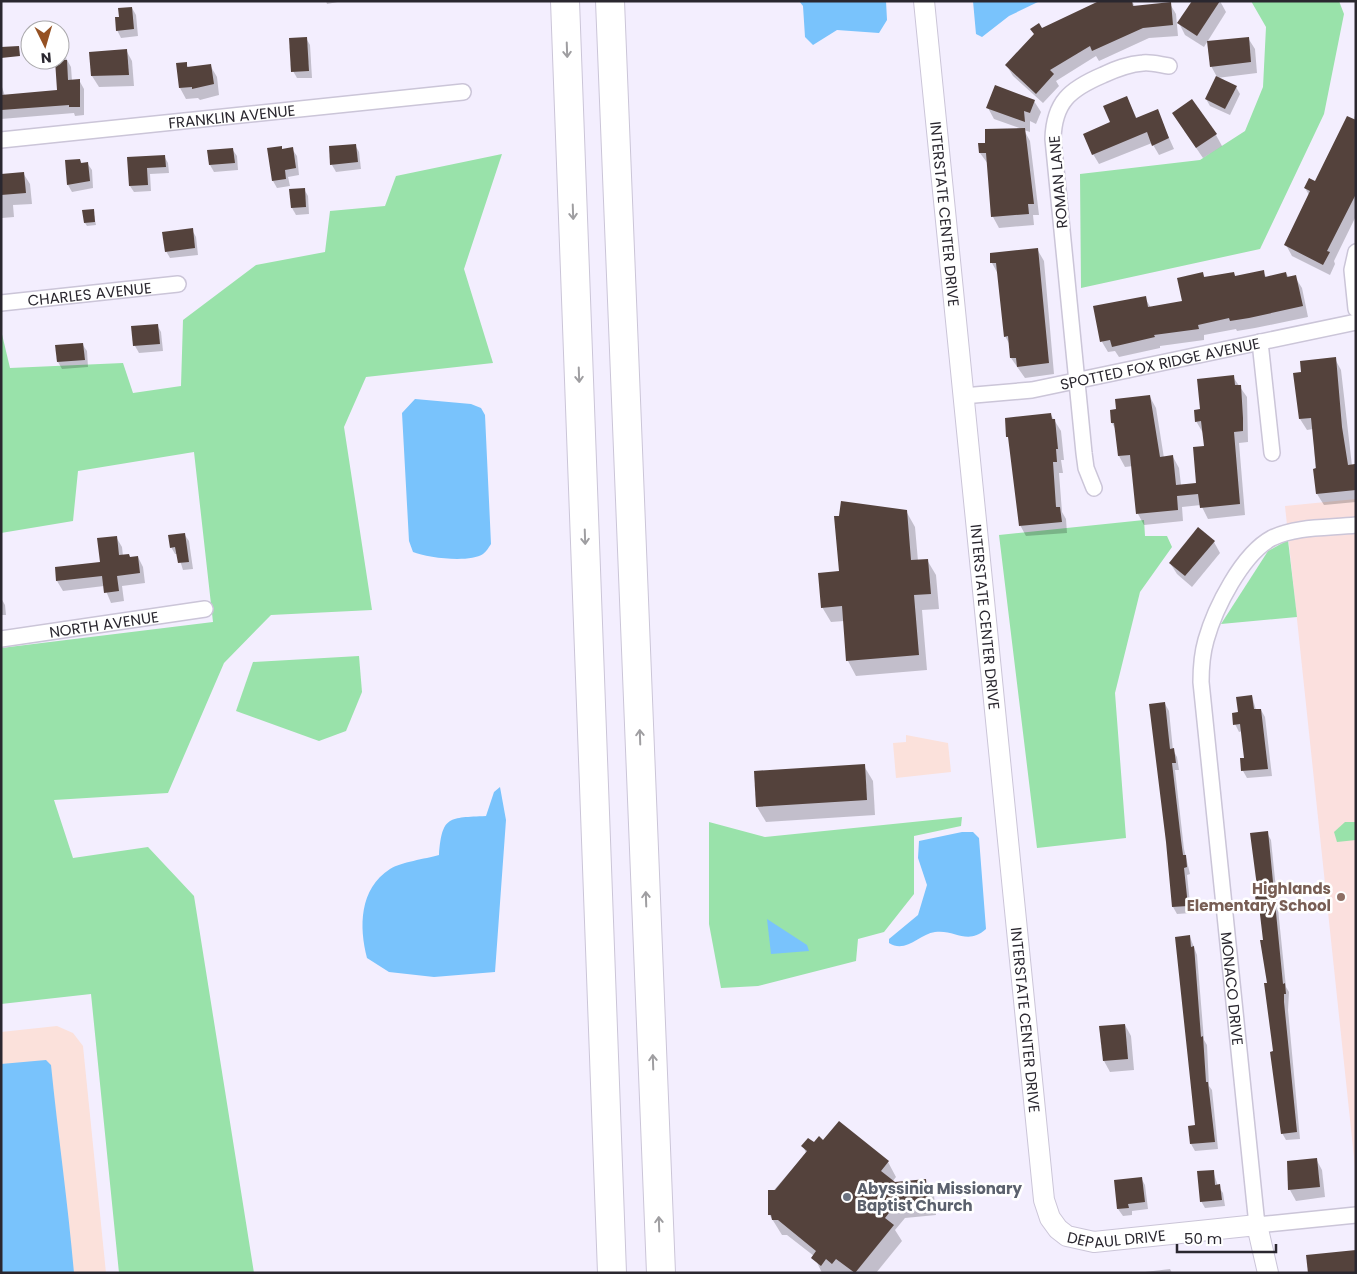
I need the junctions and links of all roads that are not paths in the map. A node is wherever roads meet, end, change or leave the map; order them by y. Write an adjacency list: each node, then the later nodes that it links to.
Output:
1 (565, 1): 23 (highway, one-way to 23)
2 (610, 1): 24 (highway, one-way to 2)
3 (924, 1): 14 (street, INTERSTATE CENTER DRIVE)
4 (1170, 66): 13 (street, ROMAN LANE)
5 (463, 92): 6 (street, FRANKLIN AVENUE)
6 (1, 140)
7 (1356, 252): 10 (street)
8 (178, 284): 9 (street, CHARLES AVENUE)
9 (1, 303)
10 (1356, 309)
11 (1356, 322): 12 (street, SPOTTED FOX RIDGE AVENUE)
12 (1260, 342): 13 (street, SPOTTED FOX RIDGE AVENUE); 15 (street)
13 (1077, 381): 14 (street, SPOTTED FOX RIDGE AVENUE); 16 (street, ROMAN LANE)
14 (963, 396): 22 (street, INTERSTATE CENTER DRIVE)
15 (1272, 453)
16 (1094, 488)
17 (1356, 525): 21 (street, MONACO DRIVE)
18 (205, 609): 19 (street, NORTH AVENUE)
19 (1, 639)
20 (1356, 1215): 21 (street, DEPAUL DRIVE)
21 (1257, 1225): 22 (street, DEPAUL DRIVE); 25 (street, MONACO DRIVE)
22 (1058, 1229)
23 (612, 1273)
24 (661, 1273)
25 (1268, 1273)

